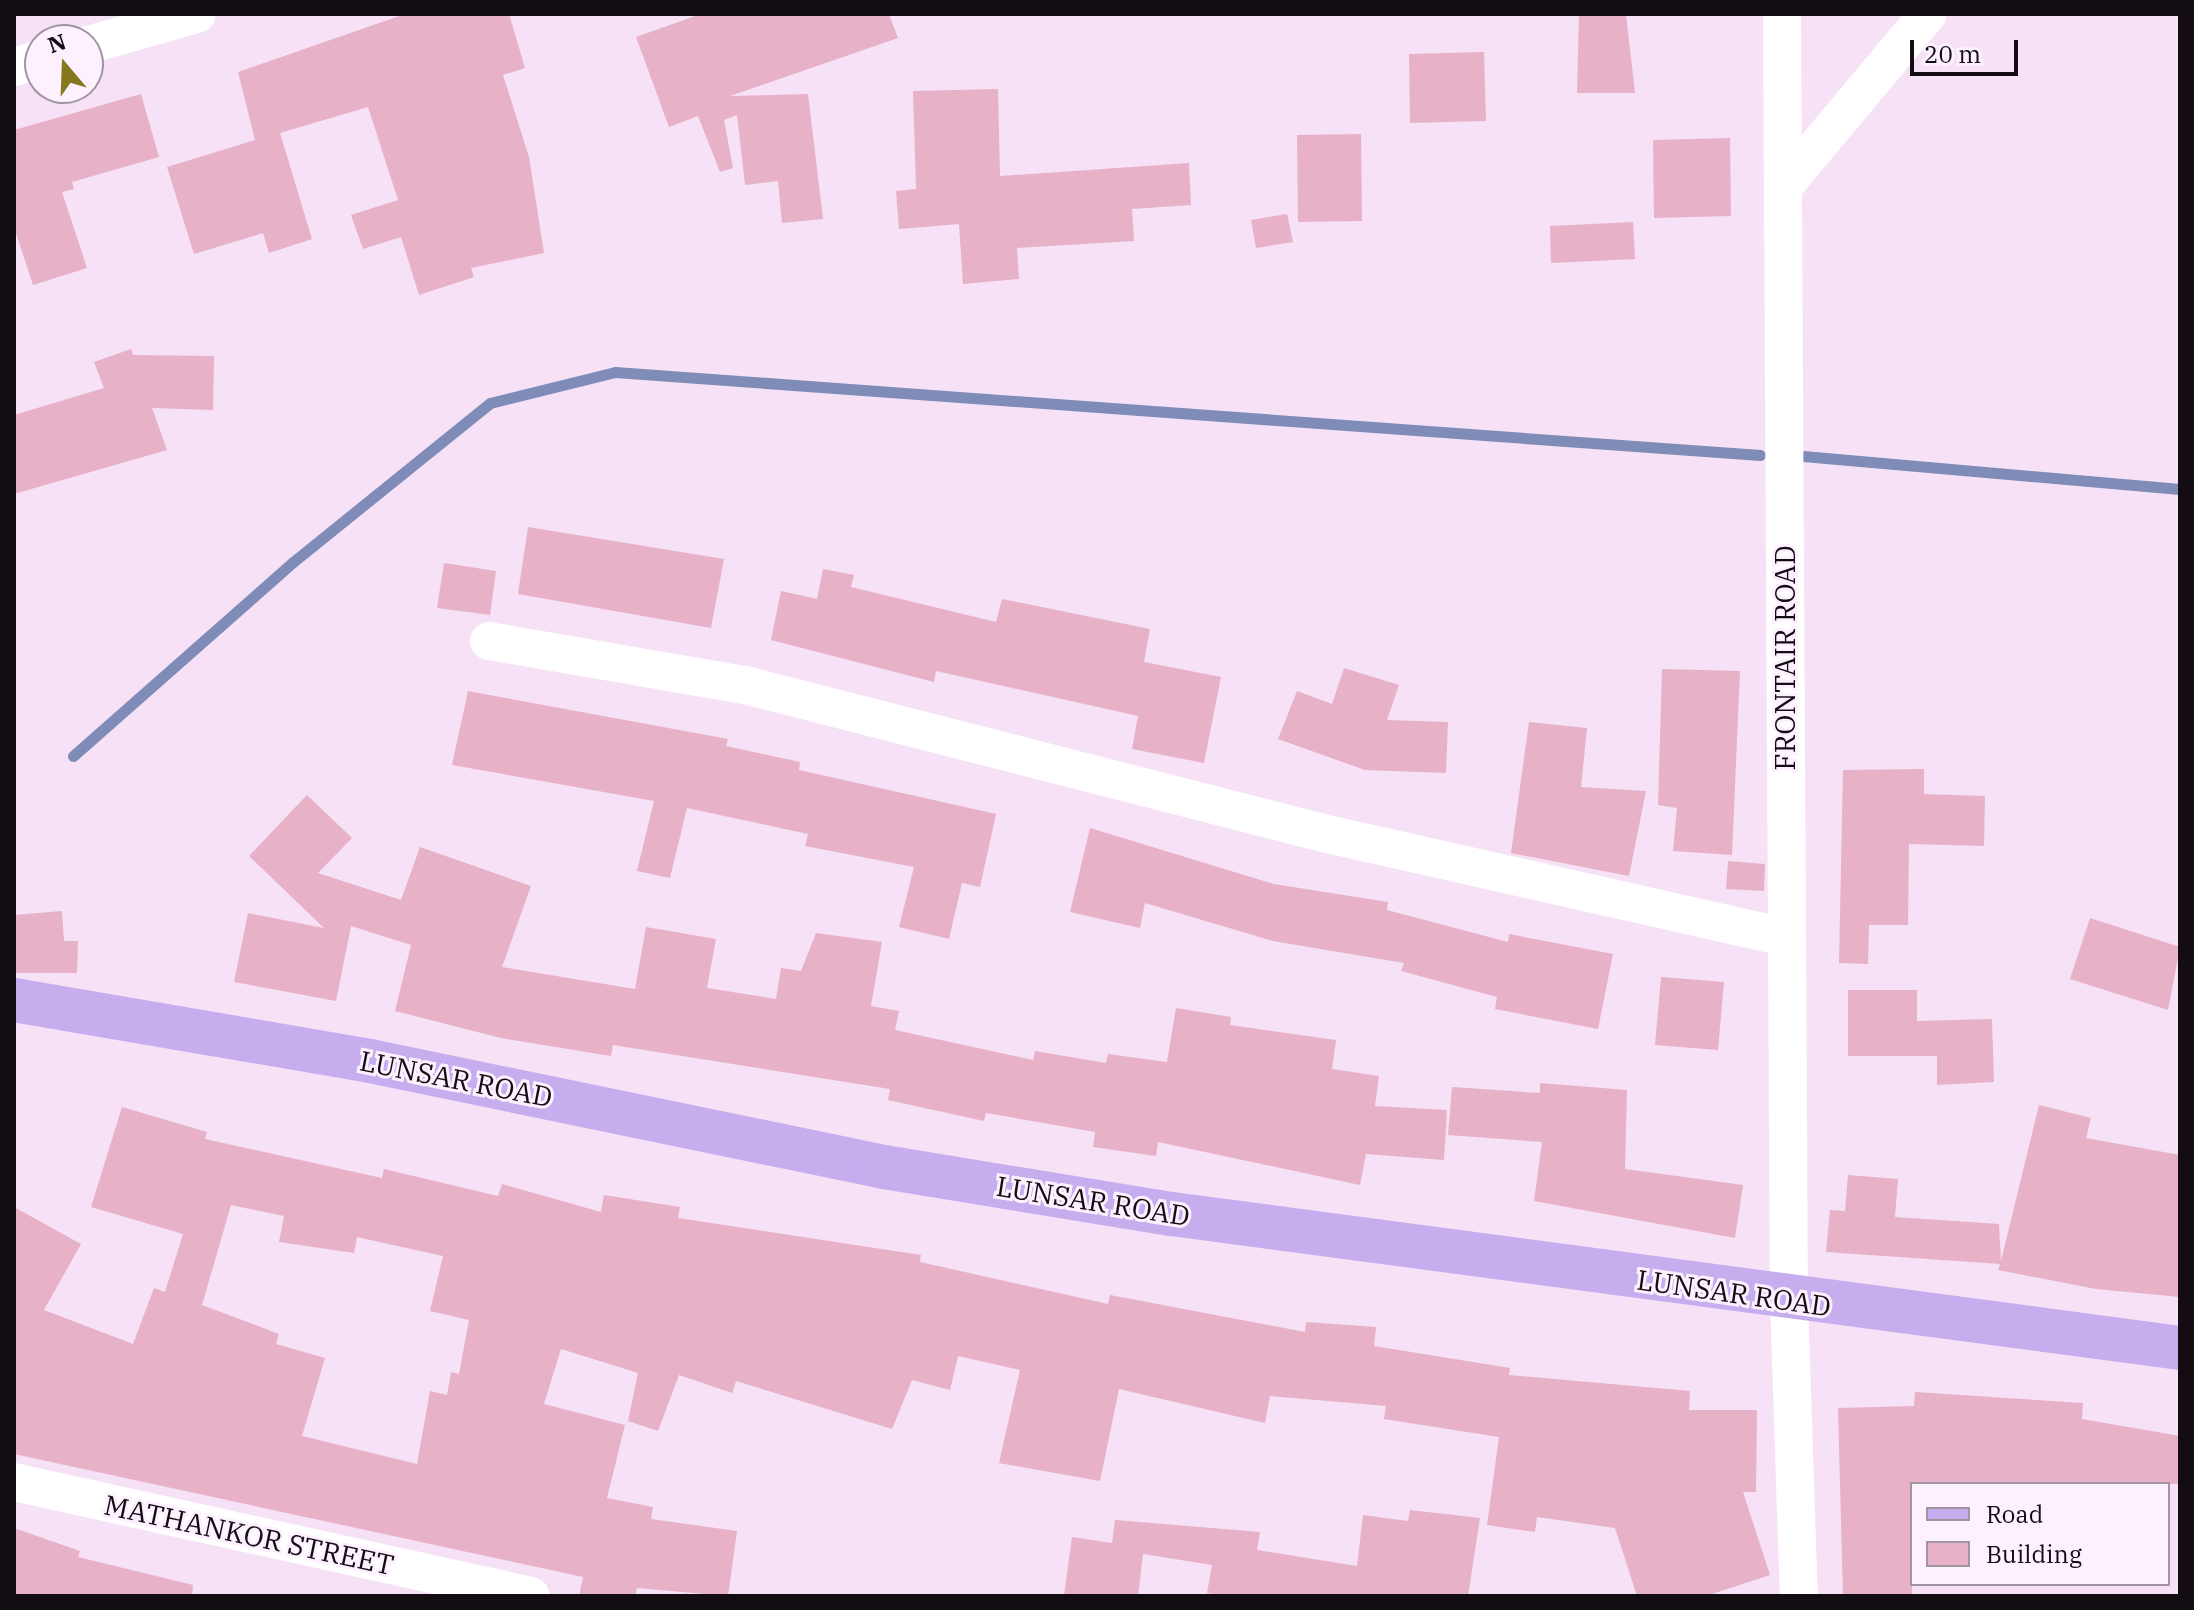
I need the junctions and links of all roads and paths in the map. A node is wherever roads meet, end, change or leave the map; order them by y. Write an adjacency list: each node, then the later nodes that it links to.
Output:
1 (197, 14): 4 (street)
2 (1782, 14): 5 (street, FRONTAIR ROAD)
3 (1928, 14): 5 (street)
4 (104, 40)
5 (1784, 186): 7 (street, FRONTAIR ROAD)
6 (489, 641): 7 (street)
7 (1786, 937): 9 (street, FRONTAIR ROAD)
8 (14, 1000): 9 (main road, LUNSAR ROAD)
9 (1789, 1301): 10 (main road, LUNSAR ROAD); 13 (street, FRONTAIR ROAD)
10 (2180, 1348)
11 (14, 1482): 12 (street, MATHANKOR STREET)
12 (531, 1596)
13 (1799, 1596)

